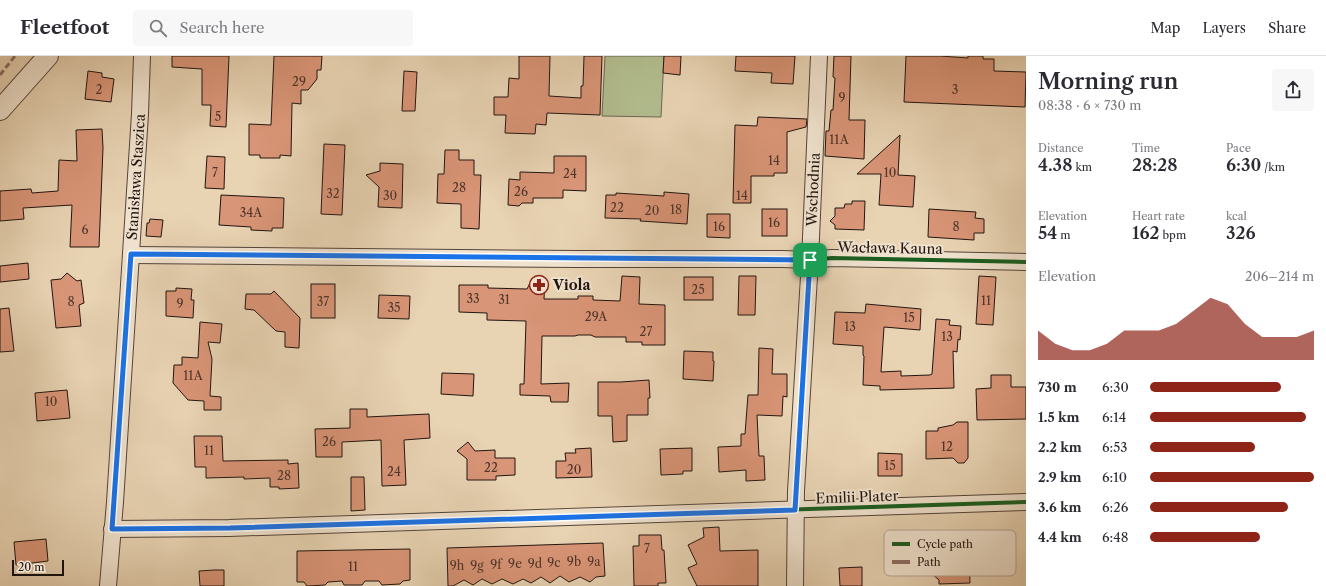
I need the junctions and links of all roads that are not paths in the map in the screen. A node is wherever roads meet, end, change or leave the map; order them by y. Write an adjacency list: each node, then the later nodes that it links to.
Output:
1 (48, 56): 4 (street)
2 (142, 56): 5 (street, Stanisława Staszica)
3 (819, 56): 6 (street, Wschodnia)
4 (1, 108)
5 (131, 254): 6 (street, Wacława Kauna); 10 (street, Stanisława Staszica)
6 (810, 260): 7 (street, Wacława Kauna); 9 (street, Wschodnia)
7 (1026, 262)
8 (1026, 502): 9 (street, Emilii Plater)
9 (795, 510): 10 (street, Emilii Plater); 12 (street, Wschodnia)
10 (112, 529): 11 (street, Stanisława Staszica)
11 (108, 586)
12 (795, 586)

